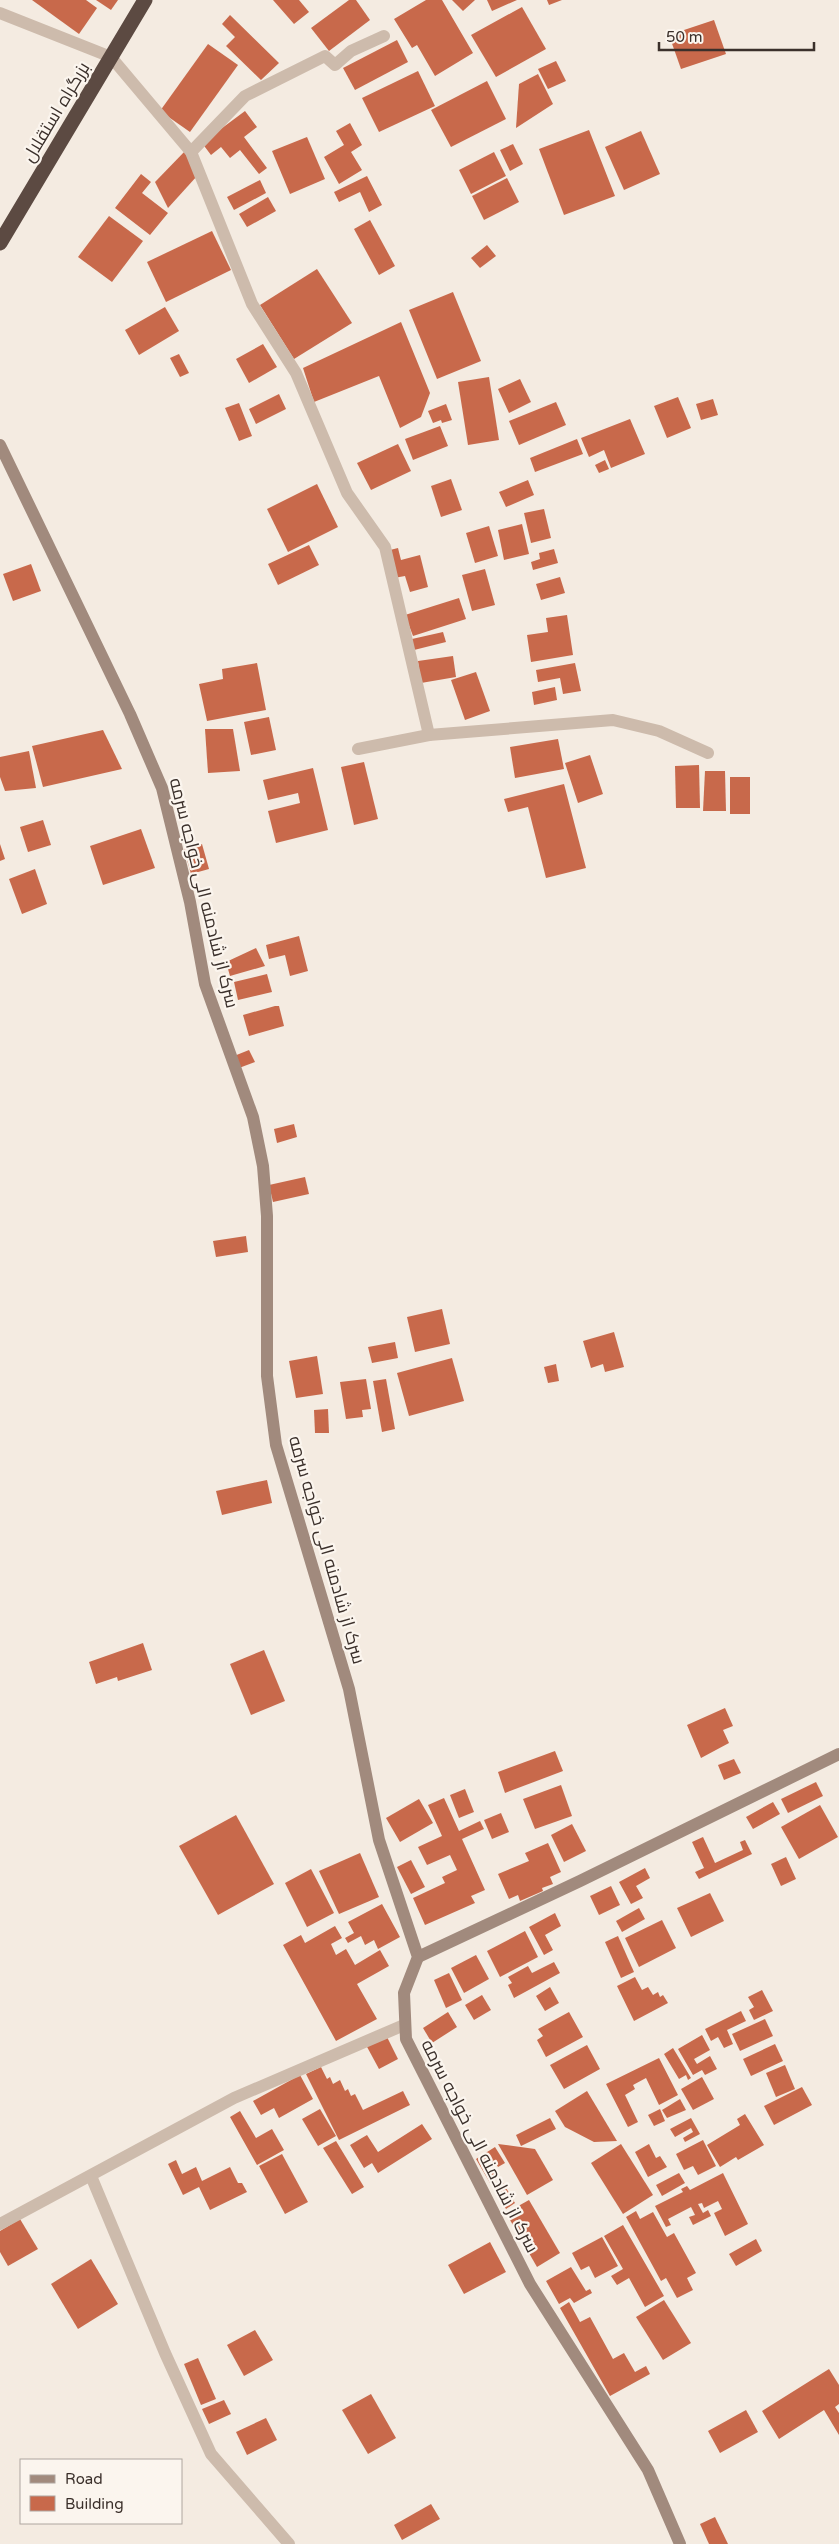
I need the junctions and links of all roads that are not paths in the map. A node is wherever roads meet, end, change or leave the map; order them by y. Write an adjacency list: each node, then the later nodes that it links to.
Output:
1 (145, 0): 4 (highway, بزرگراه استقلال)
2 (0, 14): 4 (street)
3 (384, 36): 5 (street)
4 (111, 57): 5 (street); 6 (highway, بزرگراه استقلال)
5 (190, 152): 8 (street)
6 (0, 243)
7 (0, 445): 12 (street, سرک از شادمنه الی خواجه سرمه)
8 (429, 735): 9 (street); 10 (street)
9 (358, 749)
10 (708, 753)
11 (839, 1754): 12 (street)
12 (418, 1957): 13 (street, سرک از شادمنه الی خواجه سرمه)
13 (404, 2024): 14 (street); 17 (street, سرک از شادمنه الی خواجه سرمه)
14 (91, 2176): 15 (street); 16 (street)
15 (0, 2224)
16 (289, 2544)
17 (680, 2544)

